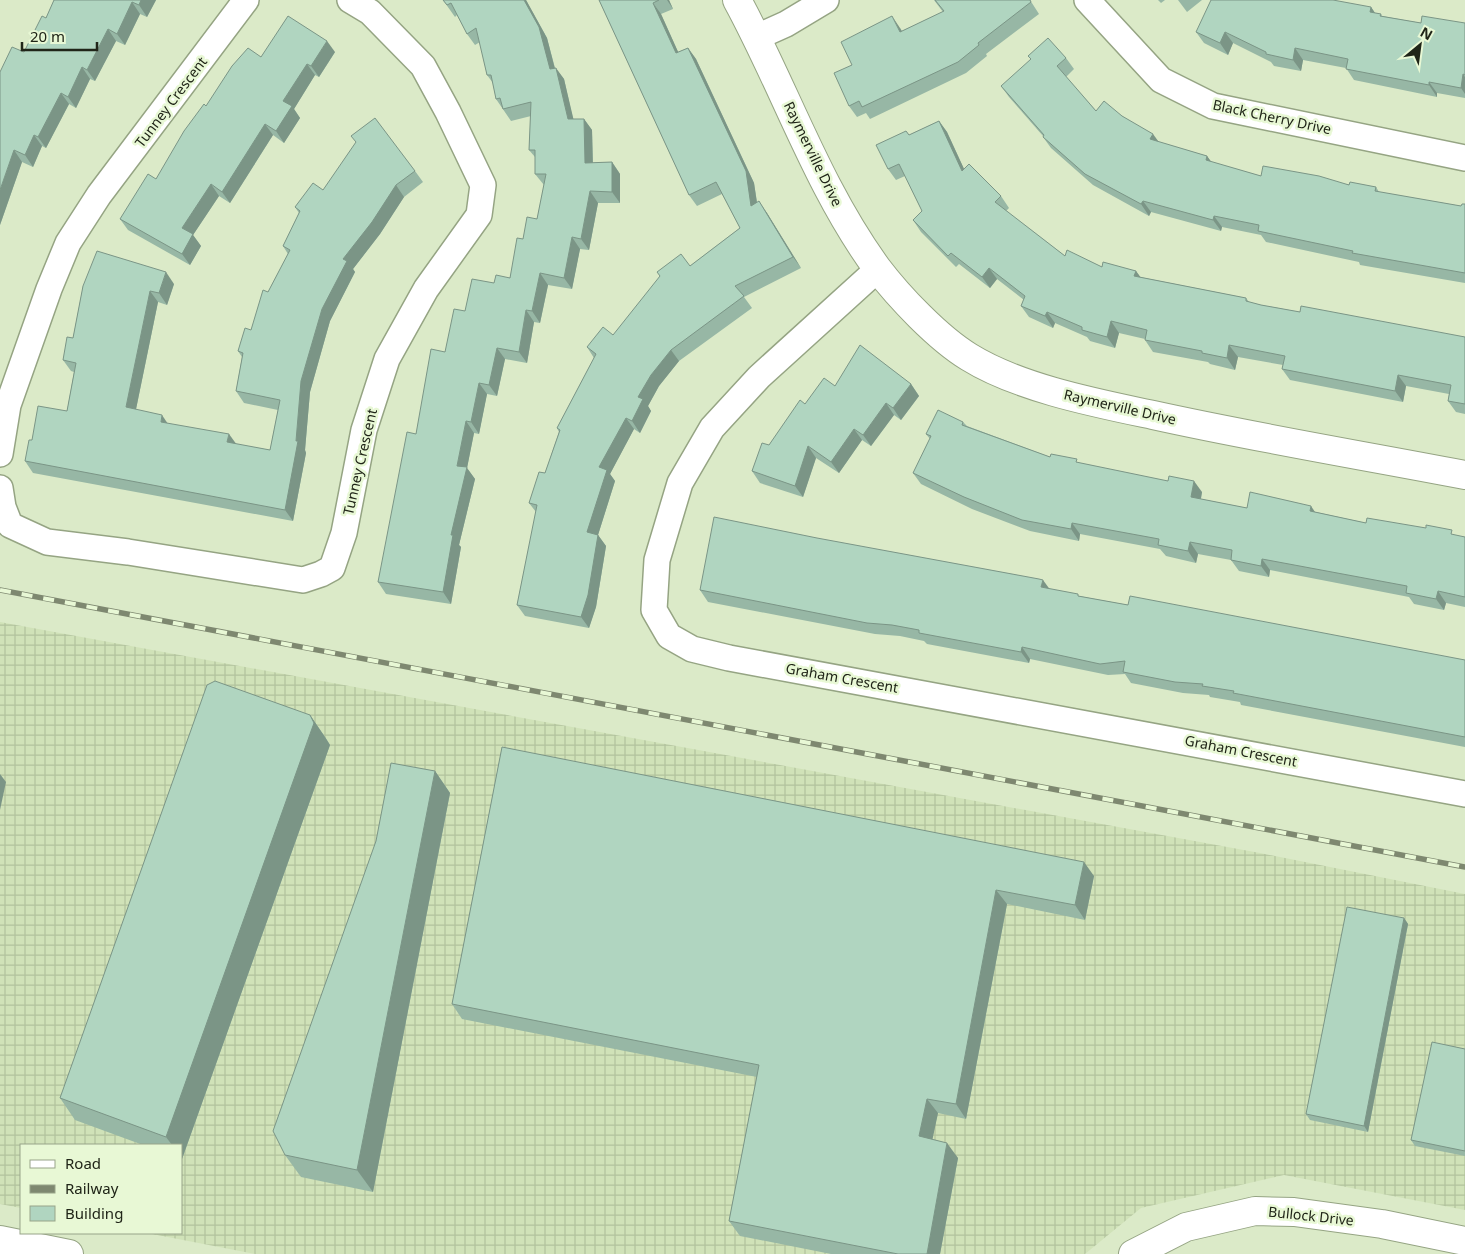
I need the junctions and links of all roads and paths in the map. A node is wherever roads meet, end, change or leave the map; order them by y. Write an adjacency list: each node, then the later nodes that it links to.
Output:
1 (246, 0): 9 (street, Tunney Crescent)
2 (350, 0): 11 (street, Tunney Crescent)
3 (737, 0): 6 (street, Raymerville Drive)
4 (826, 0): 6 (street)
5 (1087, 0): 7 (street, Black Cherry Drive)
6 (757, 37): 8 (street, Raymerville Drive)
7 (1465, 158)
8 (878, 269): 10 (street, Raymerville Drive); 12 (street, Graham Crescent)
9 (0, 454)
10 (1465, 476)
11 (0, 488)
12 (1465, 794)
13 (0, 1240): 15 (street)
14 (1465, 1241): 16 (street, Bullock Drive)
15 (69, 1254)
16 (1133, 1254)

